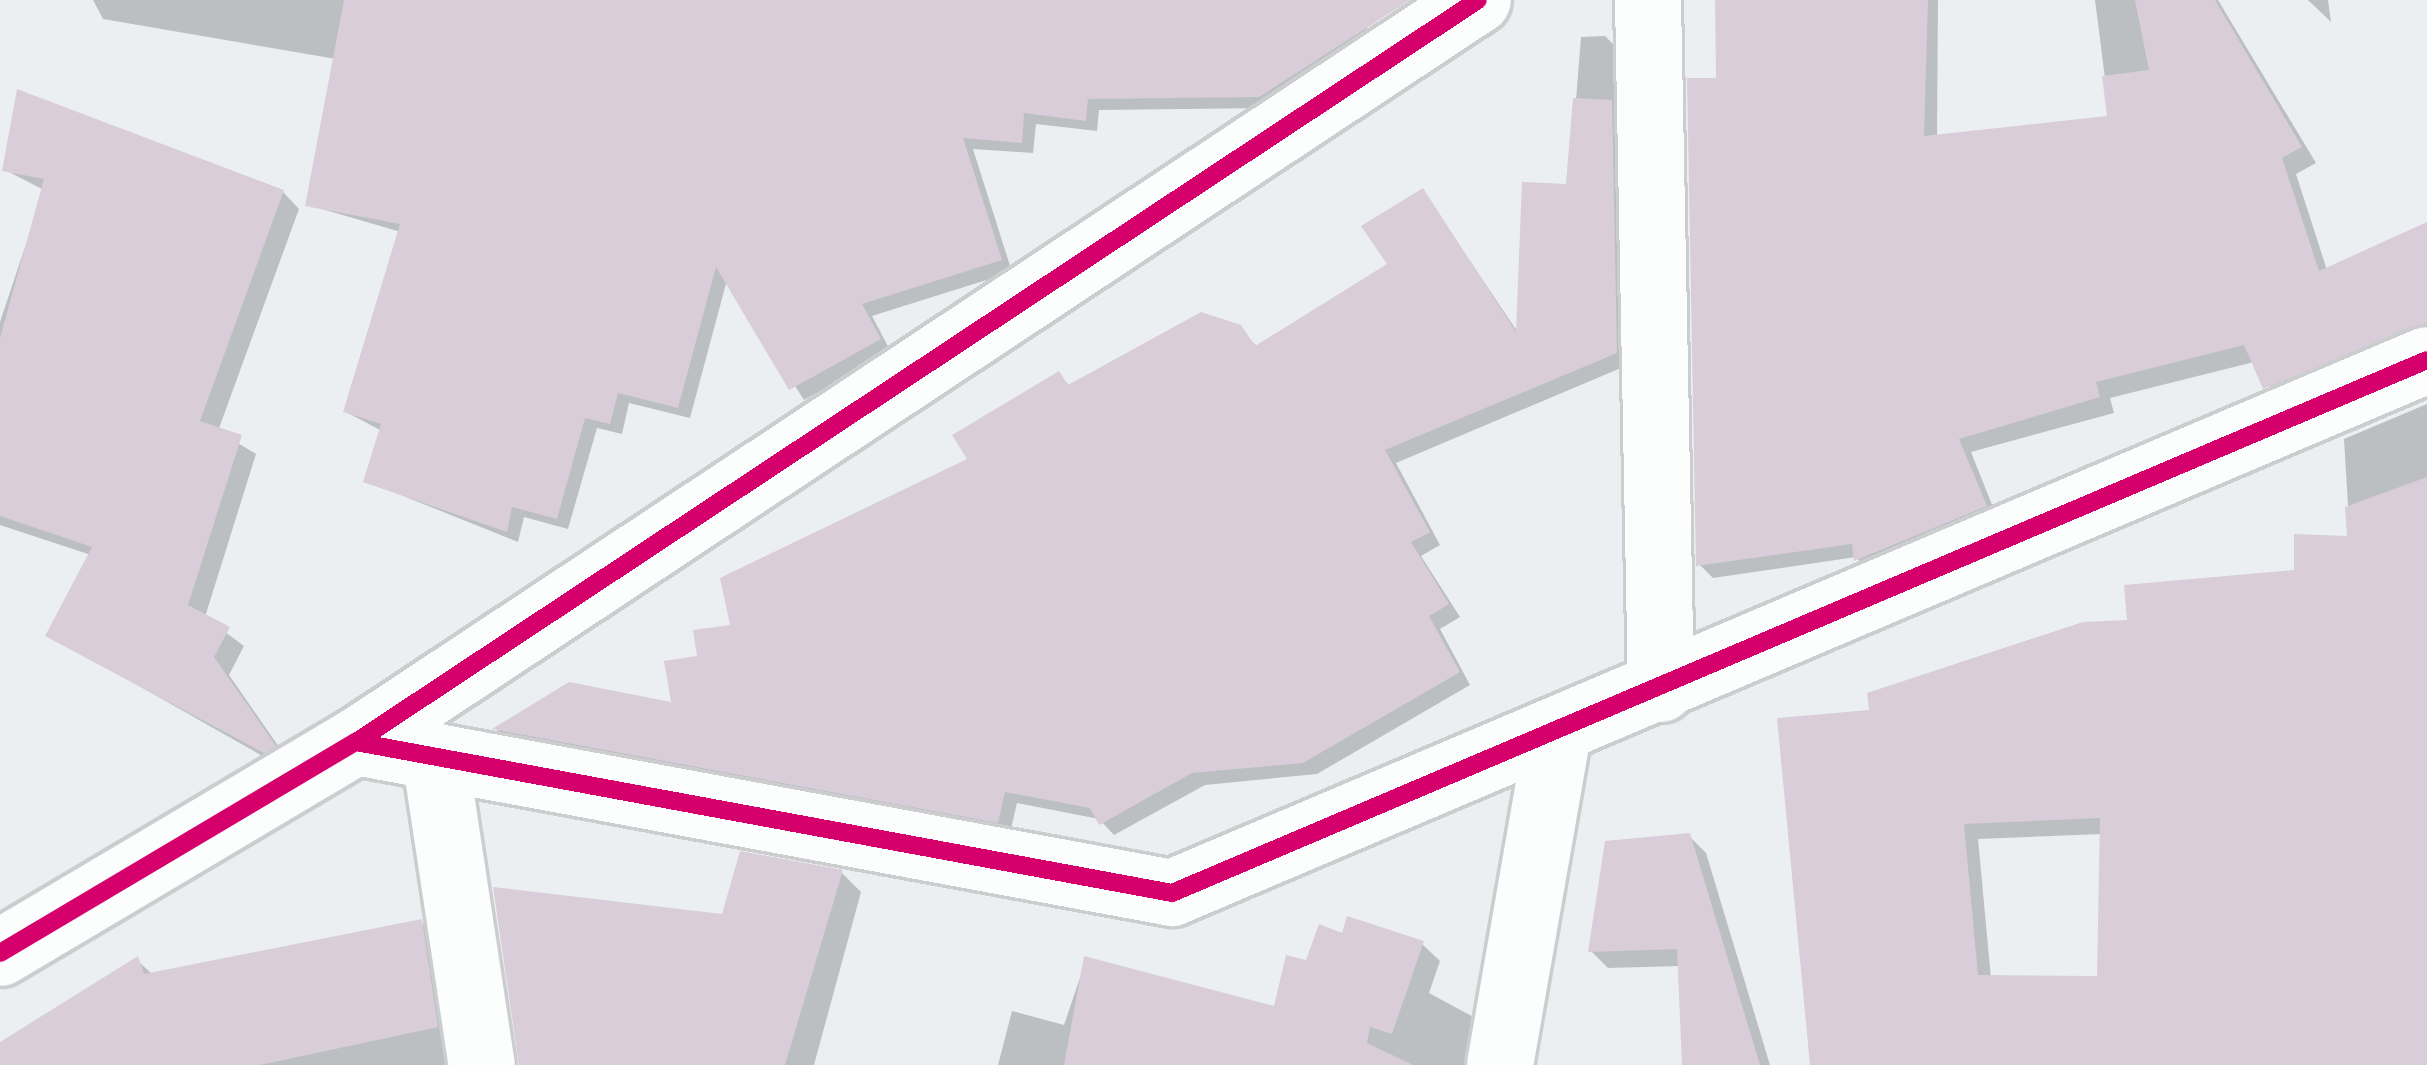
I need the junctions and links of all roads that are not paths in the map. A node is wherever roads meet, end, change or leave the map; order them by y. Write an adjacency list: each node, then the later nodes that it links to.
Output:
1 (1478, 0): 3 (street)
2 (1648, 0): 5 (street)
3 (1396, 24): 7 (street)
4 (2427, 360): 5 (street)
5 (1660, 689): 6 (street)
6 (1558, 734): 8 (street); 11 (street)
7 (356, 742): 8 (street); 9 (street)
8 (435, 756): 10 (street)
9 (0, 953)
10 (482, 1065)
11 (1500, 1065)

